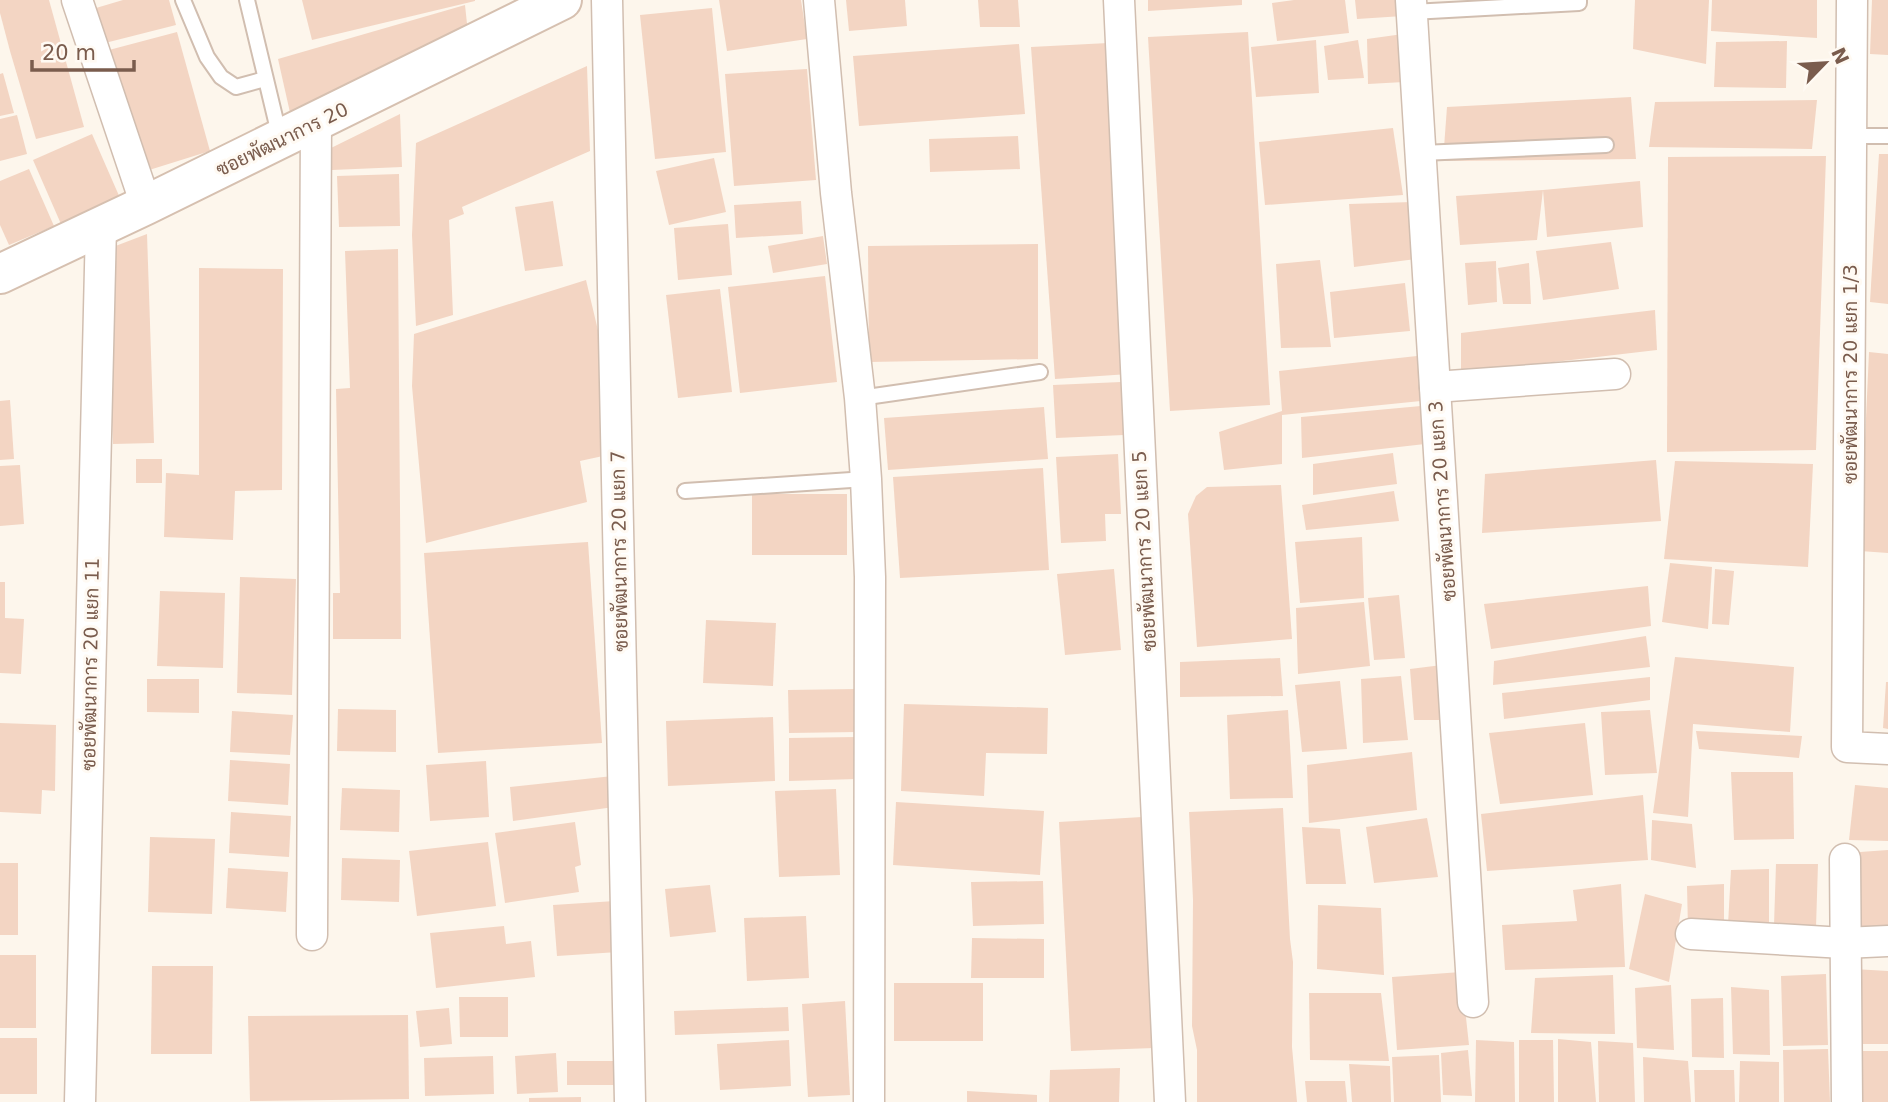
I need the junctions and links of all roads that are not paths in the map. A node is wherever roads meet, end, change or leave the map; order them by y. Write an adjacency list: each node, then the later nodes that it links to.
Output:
1 (76, 0): 19 (street)
2 (183, 0): 12 (lane)
3 (247, 0): 12 (lane)
4 (562, 0): 11 (street, ซอยพัฒนาการ 20)
5 (607, 0): 36 (street, ซอยพัฒนาการ 20 แยก 7)
6 (819, 0): 25 (street)
7 (1119, 0): 38 (street, ซอยพัฒนาการ 20 แยก 5)
8 (1579, 0): 10 (lane)
9 (1852, 0): 14 (street, ซอยพัฒนาการ 20 แยก 1/3)
10 (1411, 6): 18 (street, ซอยพัฒนาการ 20 แยก 3)
11 (522, 9): 13 (street, ซอยพัฒนาการ 20)
12 (265, 79): 16 (lane)
13 (316, 122): 16 (street, ซอยพัฒนาการ 20); 31 (street)
14 (1851, 136): 15 (lane); 28 (street, ซอยพัฒนาการ 20 แยก 1/3)
15 (1888, 136)
16 (280, 139): 19 (street, ซอยพัฒนาการ 20)
17 (1606, 145): 18 (lane)
18 (1421, 153): 24 (street, ซอยพัฒนาการ 20 แยก 3)
19 (146, 205): 20 (street, ซอยพัฒนาการ 20)
20 (101, 226): 21 (street, ซอยพัฒนาการ 20); 35 (street, ซอยพัฒนาการ 20 แยก 11)
21 (2, 268)
22 (1040, 372): 25 (lane)
23 (1615, 374): 24 (street)
24 (1435, 387): 34 (street, ซอยพัฒนาการ 20 แยก 3)
25 (860, 398): 26 (street)
26 (866, 479): 27 (lane); 37 (street)
27 (685, 491)
28 (1888, 749)
29 (1845, 859): 33 (street)
30 (1691, 934): 33 (street)
31 (312, 935)
32 (1888, 941): 33 (street)
33 (1844, 943): 39 (street)
34 (1473, 1002)
35 (80, 1102)
36 (631, 1102)
37 (869, 1102)
38 (1170, 1102)
39 (1847, 1102)

